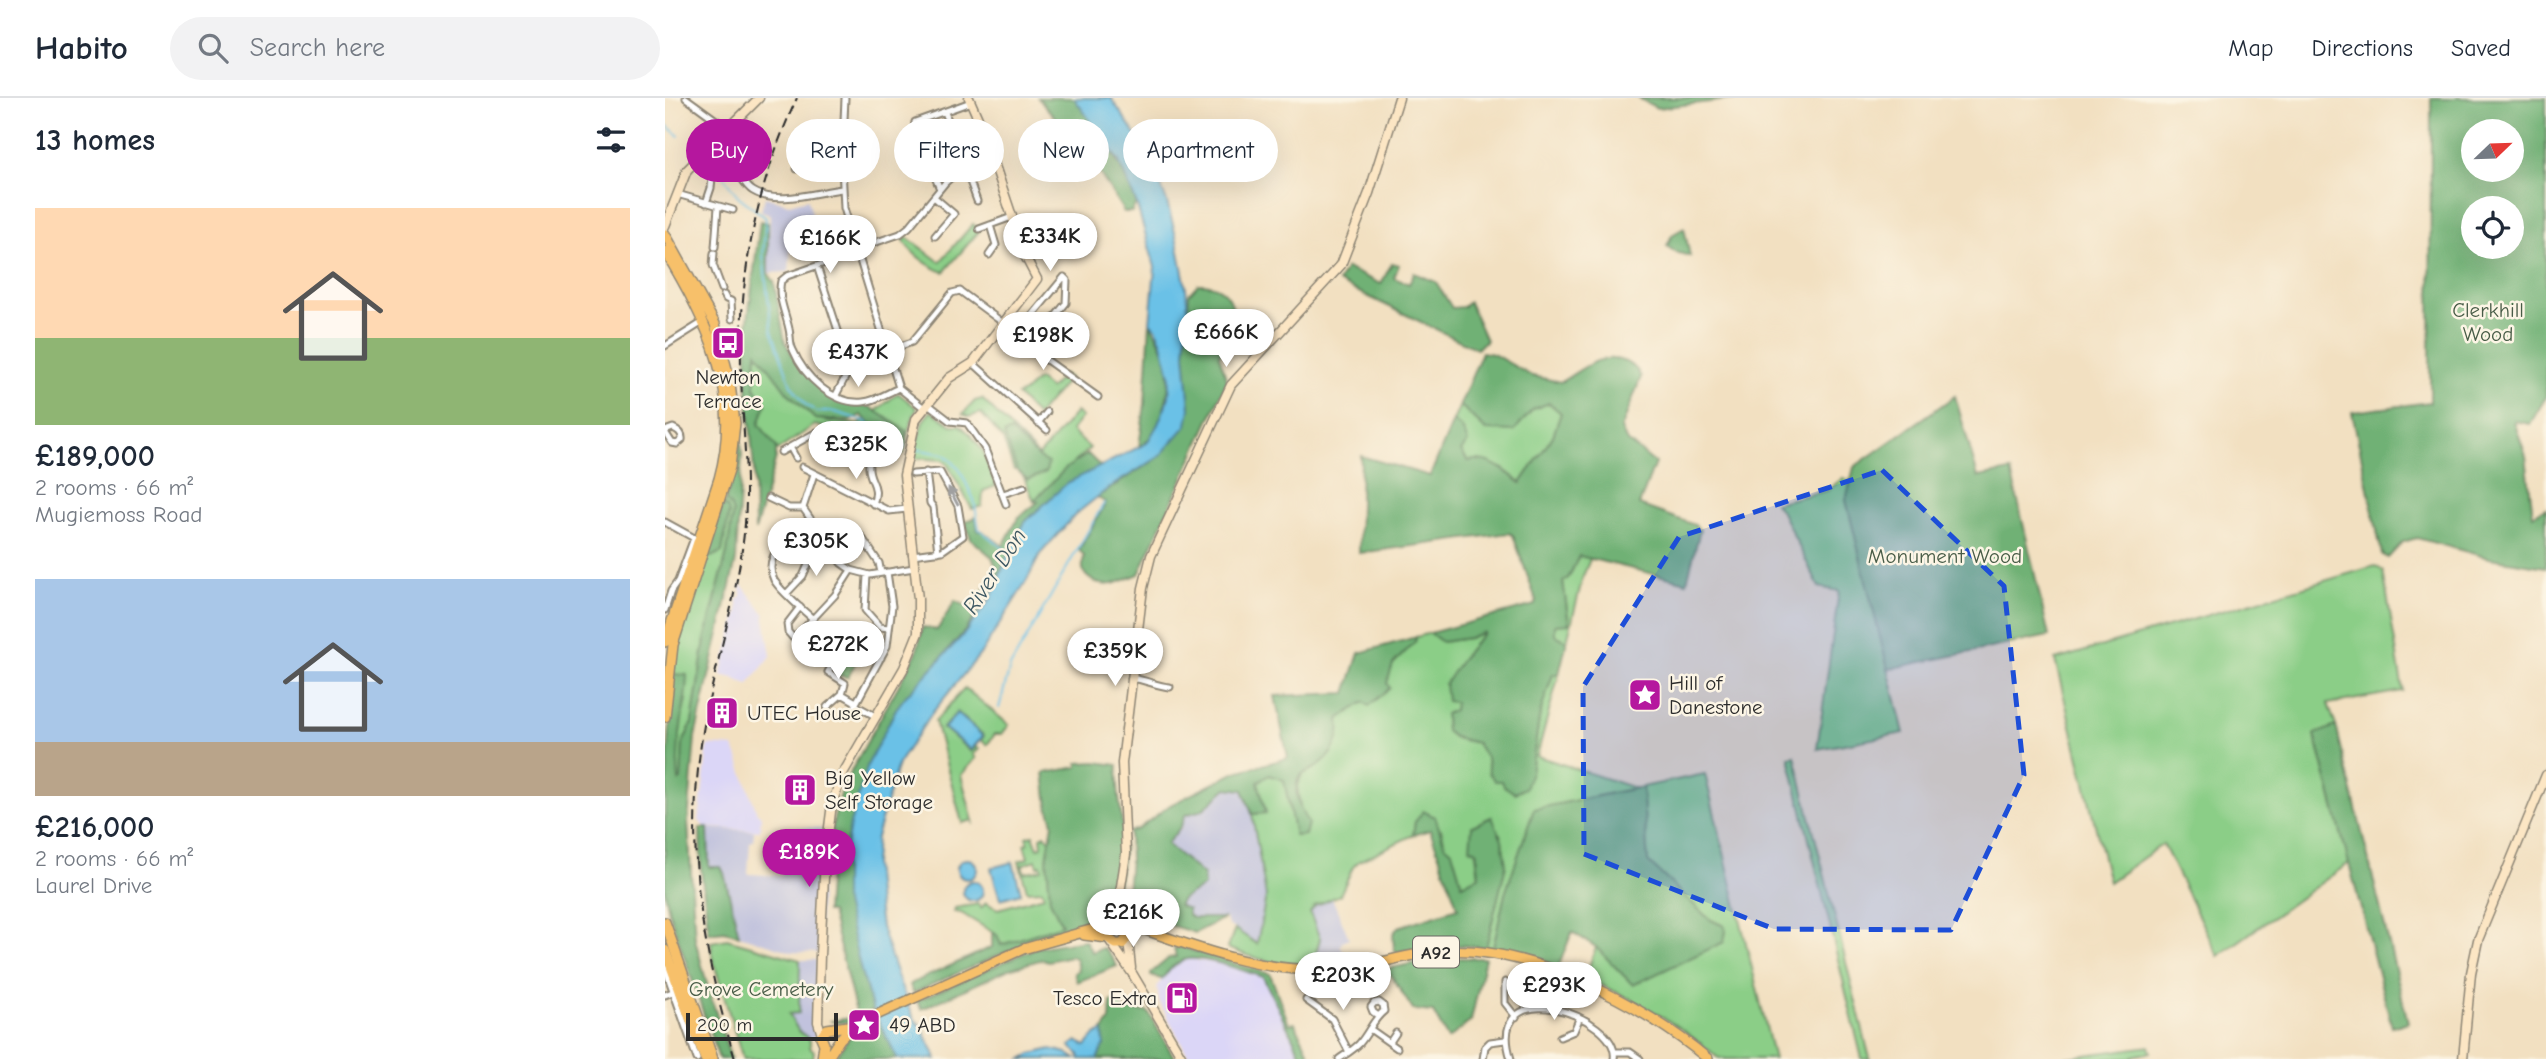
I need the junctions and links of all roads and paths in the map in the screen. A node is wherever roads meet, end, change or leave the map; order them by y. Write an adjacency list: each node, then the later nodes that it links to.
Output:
1 (686, 98): 7 (street)
2 (845, 98): 9 (street)
3 (1399, 98): 86 (street)
4 (754, 100): 8 (street)
5 (970, 100): 6 (street); 11 (street)
6 (945, 112): 10 (street); 17 (street)
7 (715, 119)
8 (736, 119)
9 (844, 119)
10 (948, 119)
11 (977, 119)
12 (686, 172): 19 (street)
13 (842, 182): 18 (street)
14 (946, 182): 17 (street)
15 (970, 182): 21 (street)
16 (1000, 182): 26 (street)
17 (940, 188): 20 (street)
18 (842, 189): 22 (street); 32 (street)
19 (676, 196): 22 (street); 24 (street); 28 (street)
20 (934, 197): 31 (street); 32 (street)
21 (977, 201)
22 (706, 203): 23 (street)
23 (718, 207): 25 (street); 36 (street)
24 (666, 208)
25 (733, 210)
26 (1012, 217): 27 (street); 38 (street)
27 (990, 225): 29 (street); 34 (street)
28 (665, 226)
29 (979, 229)
30 (665, 234): 37 (main road)
31 (935, 236)
32 (856, 250): 35 (street); 40 (street)
33 (665, 251): 37 (main road)
34 (989, 255)
35 (817, 266): 42 (street); 47 (street)
36 (731, 319)
37 (708, 320): 41 (street); 69 (main road)
38 (1004, 324): 43 (street); 44 (street); 45 (street)
39 (1045, 330): 39 (street); 43 (street)
40 (882, 334): 42 (street); 44 (street)
41 (665, 346)
42 (843, 346): 47 (street)
43 (1031, 347): 48 (street)
44 (887, 351): 46 (street)
45 (973, 363): 49 (street); 51 (street)
46 (899, 388): 47 (street); 49 (street)
47 (836, 395)
48 (1098, 397)
49 (926, 406): 61 (street); 66 (street)
50 (1047, 412): 51 (street)
51 (1038, 422): 52 (street)
52 (1047, 430)
53 (790, 447): 54 (street); 55 (street); 63 (street)
54 (781, 452)
55 (796, 458)
56 (802, 467): 58 (street)
57 (926, 472): 59 (street); 71 (street); 71 (street, one-way to 57)
58 (814, 474): 63 (street); 65 (street)
59 (913, 474)
60 (1024, 487): 61 (street)
61 (1003, 494): 64 (street)
62 (768, 498): 65 (street)
63 (873, 503): 66 (street)
64 (1006, 504)
65 (803, 508): 67 (street)
66 (907, 509): 72 (street)
67 (810, 519): 70 (street); 77 (street)
68 (665, 522): 69 (street)
69 (700, 540): 79 (street); 84 (main road)
70 (832, 547): 74 (street); 75 (street); 77 (street)
71 (938, 552): 72 (street)
72 (912, 555): 73 (street)
73 (914, 568): 75 (street); 92 (street)
74 (851, 570): 76 (street); 80 (street)
75 (884, 572): 76 (street); 81 (street)
76 (867, 575): 81 (street)
77 (786, 593): 78 (street)
78 (800, 607): 80 (street); 80 (street)
79 (665, 610)
80 (813, 619)
81 (890, 628): 85 (street)
82 (834, 629): 83 (street)
83 (848, 637): 85 (street); 88 (street)
84 (667, 643): 91 (main road)
85 (881, 658): 89 (street)
86 (1131, 678): 87 (street); 94 (street)
87 (1170, 687)
88 (843, 692): 89 (street); 90 (street)
89 (857, 700): 92 (street)
90 (827, 708)
91 (665, 717)
92 (877, 717): 111 (street)
93 (2546, 775): 137 (street)
94 (1119, 899): 96 (street); 97 (street)
95 (665, 922): 106 (main road)
96 (1125, 923): 97 (main road, A92); 99 (main road); 100 (main road, A92)
97 (1110, 924): 98 (main road, A92); 101 (main road)
98 (1082, 934): 101 (main road, A92); 115 (main road, A92)
99 (1128, 939): 100 (main road, A92); 101 (main road, A92); 104 (street)
100 (1173, 939): 136 (main road, A92)
101 (1109, 940): 104 (street)
102 (665, 950): 106 (main road)
103 (665, 968): 106 (street)
104 (1132, 973): 131 (street)
105 (1505, 982): 113 (street)
106 (680, 989): 107 (street); 127 (street); 128 (main road); 129 (main road)
107 (665, 995)
108 (1306, 1000): 110 (street)
109 (1322, 1000): 110 (street)
110 (1317, 1008): 125 (street)
111 (819, 1010): 116 (street); 120 (street)
112 (1377, 1014): 117 (street)
113 (1516, 1017): 114 (street); 121 (street)
114 (1579, 1019): 119 (street); 126 (street)
115 (857, 1024): 116 (main road, A92); 122 (main road, A92)
116 (833, 1029): 120 (main road, A92); 122 (main road)
117 (1370, 1029): 123 (street); 125 (street)
118 (1396, 1033): 123 (street)
119 (1560, 1037)
120 (823, 1040): 122 (main road); 130 (main road, A92)
121 (1505, 1040): 133 (street); 134 (street)
122 (838, 1042): 130 (main road, A92)
123 (1389, 1042): 124 (street)
124 (1397, 1048)
125 (1349, 1052): 132 (street)
126 (1615, 1056): 135 (street)
127 (697, 1059)
128 (705, 1059)
129 (713, 1059)
130 (825, 1059)
131 (1183, 1059)
132 (1339, 1059)
133 (1483, 1059)
134 (1511, 1059)
135 (1640, 1059)
136 (1708, 1059)
137 (2463, 1059)

